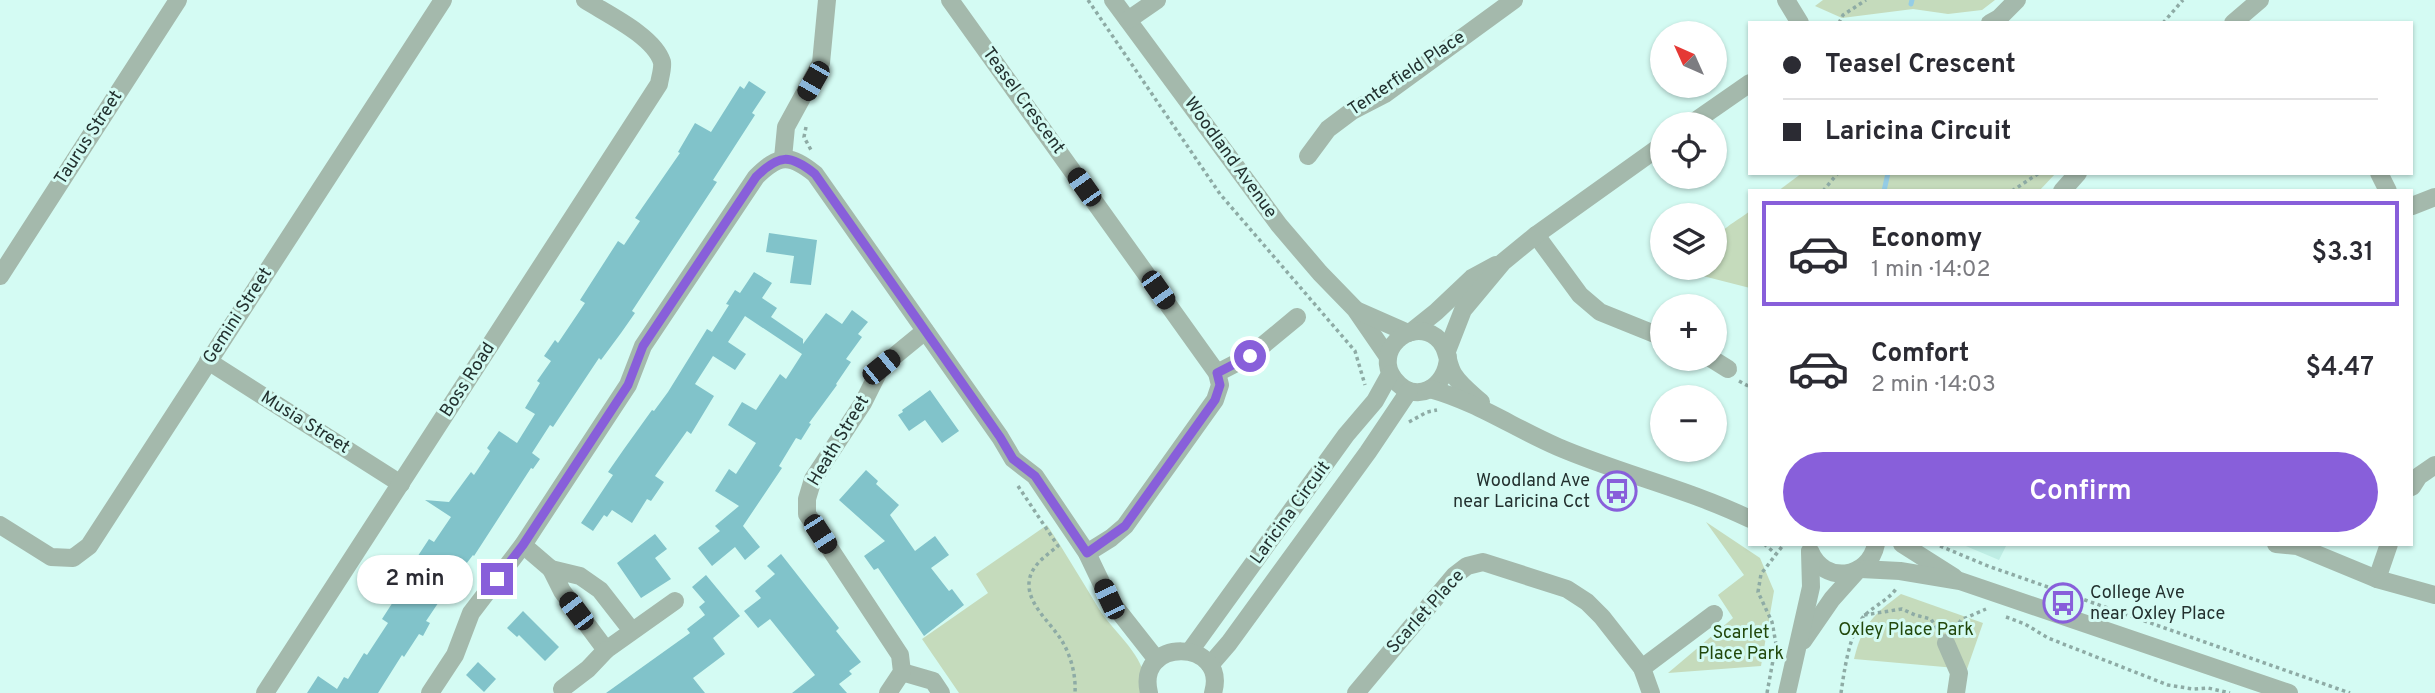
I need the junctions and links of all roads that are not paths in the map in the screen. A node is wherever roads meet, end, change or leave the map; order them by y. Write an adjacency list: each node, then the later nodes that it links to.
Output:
1 (178, 0): 27 (street, Taurus Street)
2 (443, 0): 34 (street, Gemini Street)
3 (585, 0): 41 (street, Boss Road)
4 (827, 0): 20 (street)
5 (950, 0): 36 (street, Teasel Crescent)
6 (1113, 0): 12 (street, Woodland Avenue)
7 (1157, 0): 12 (street)
8 (1514, 0): 19 (street, Tenterfield Place)
9 (1786, 0): 13 (street)
10 (2017, 0): 14 (street)
11 (2260, 0): 15 (street)
12 (1128, 20): 28 (street, Woodland Avenue)
13 (1799, 21)
14 (1994, 21)
15 (2235, 21)
16 (1748, 84): 17 (street)
17 (1708, 112)
18 (1650, 154): 25 (street)
19 (1308, 156)
20 (783, 158): 30 (street); 47 (street)
21 (2076, 175): 22 (street)
22 (2064, 189)
23 (2435, 197): 24 (street)
24 (2413, 206)
25 (1536, 235): 26 (street); 32 (street)
26 (1503, 262): 31 (street); 33 (street)
27 (0, 276)
28 (1355, 309): 31 (street, Woodland Avenue); 35 (street, Woodland Avenue)
29 (1297, 317): 36 (street)
30 (925, 331): 53 (street); 69 (street, Heath Street)
31 (1409, 332): 33 (street, Woodland Avenue); 35 (street)
32 (1650, 332)
33 (1447, 354): 37 (street); 39 (street, Woodland Avenue)
34 (208, 361): 41 (street, Musia Street); 46 (street, Gemini Street)
35 (1389, 365): 38 (street, Woodland Avenue); 65 (street, Laricina Circuit)
36 (1217, 373): 53 (street)
37 (1430, 389): 38 (street, Woodland Avenue); 39 (street, Woodland Avenue)
38 (1409, 391): 67 (street, Laricina Circuit)
39 (1503, 420): 43 (street, Woodland Avenue)
40 (2435, 465): 42 (street)
41 (401, 484): 71 (street, Boss Road)
42 (2413, 486)
43 (1718, 503): 44 (street, Woodland Avenue); 45 (street, Woodland Avenue)
44 (1748, 505)
45 (1748, 518)
46 (0, 524)
47 (523, 545): 54 (street); 72 (street)
48 (1875, 546): 55 (street)
49 (1905, 546): 57 (street)
50 (2297, 546): 56 (street)
51 (2388, 546): 56 (street)
52 (1807, 547): 55 (street); 63 (street)
53 (1087, 553): 66 (street)
54 (551, 569): 61 (street); 64 (street)
55 (1859, 570): 57 (street); 63 (street)
56 (2377, 579): 58 (street)
57 (1960, 581): 81 (street)
58 (2435, 595)
59 (675, 601): 61 (street)
60 (1714, 614): 68 (street)
61 (632, 631): 64 (street)
62 (1946, 643): 80 (street)
63 (1799, 646): 79 (street)
64 (606, 650): 70 (street)
65 (1190, 651): 66 (street); 67 (street)
66 (1157, 660): 75 (street)
67 (1210, 665): 76 (street)
68 (1642, 668): 77 (street, Scarlet Place); 78 (street, Scarlet Place)
69 (902, 672): 73 (street); 74 (street)
70 (562, 689)
71 (265, 693)
72 (430, 693)
73 (888, 693)
74 (941, 693)
75 (1150, 693)
76 (1213, 693)
77 (1356, 693)
78 (1651, 693)
79 (1787, 693)
80 (1956, 693)
81 (2289, 693)

